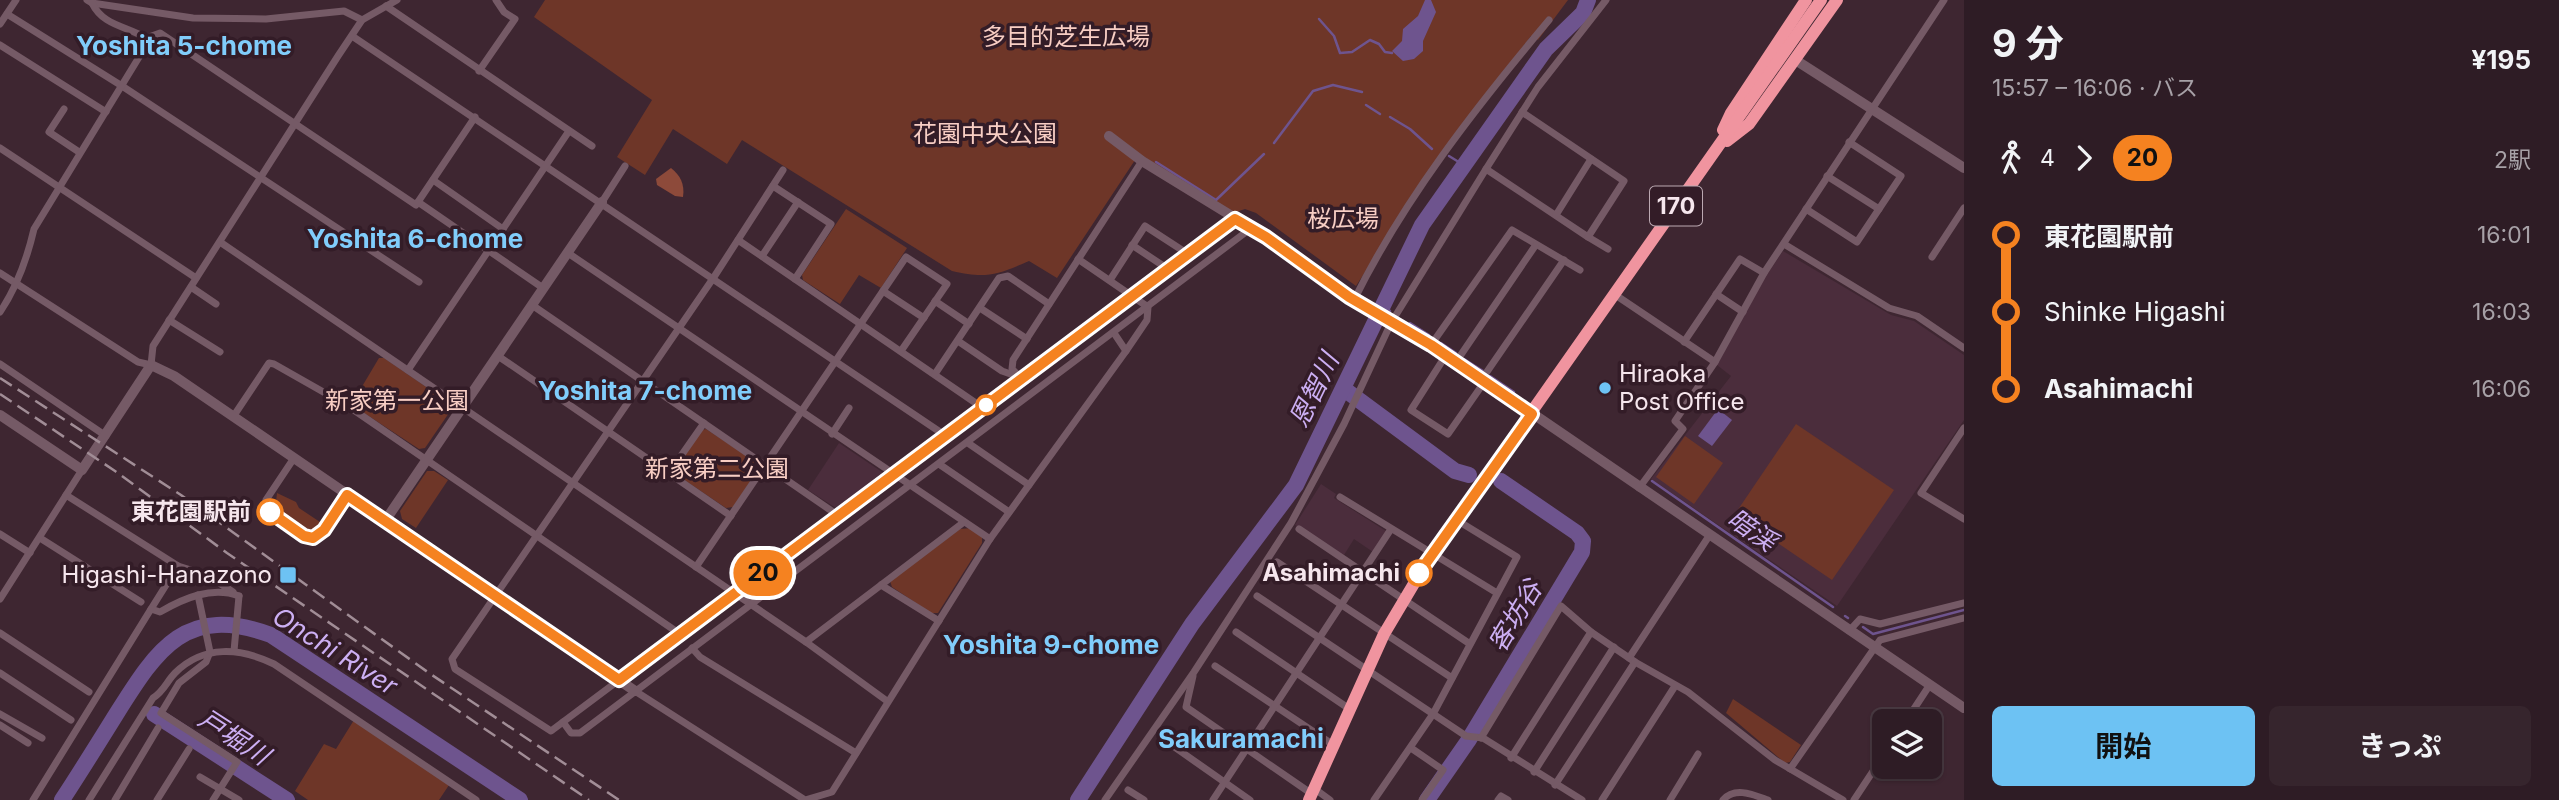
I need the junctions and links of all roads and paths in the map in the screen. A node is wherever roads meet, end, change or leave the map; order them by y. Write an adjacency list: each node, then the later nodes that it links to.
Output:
1 (16, 0): 13 (street)
2 (343, 0): 12 (street)
3 (397, 0): 11 (street)
4 (496, 0): 21 (street)
5 (1606, 0): 25 (street)
6 (1806, 0): 34 (highway, 170)
7 (1821, 0): 34 (highway, 170)
8 (1838, 0): 20 (highway, 170)
9 (1944, 0): 24 (street)
10 (90, 2): 12 (street); 18 (street)
11 (386, 6): 14 (street); 21 (street)
12 (344, 11): 14 (street)
13 (7, 13): 16 (street); 22 (street)
14 (362, 20): 17 (street)
15 (1549, 20): 89 (street)
16 (0, 24)
17 (352, 36): 27 (street); 28 (street)
18 (146, 38): 22 (street); 28 (street)
19 (0, 45): 26 (street)
20 (1797, 61): 24 (street); 34 (highway, 170)
21 (479, 71): 29 (street)
22 (122, 86): 26 (street); 43 (street)
23 (64, 109): 35 (street)
24 (1872, 109): 31 (street); 40 (street)
25 (1522, 112): 36 (street); 41 (street)
26 (106, 113): 35 (street)
27 (475, 117): 38 (street); 45 (street)
28 (297, 123): 43 (street); 48 (street)
29 (569, 131): 32 (street); 38 (street)
30 (1109, 136): 37 (street)
31 (1849, 142): 44 (street); 53 (street)
32 (592, 146)
33 (0, 148): 47 (street)
34 (1715, 150): 85 (highway, 170)
35 (79, 152): 47 (street)
36 (1591, 159): 54 (street); 58 (street)
37 (1142, 161): 55 (street); 70 (street)
38 (546, 164): 49 (street); 56 (street)
39 (625, 166): 49 (street)
40 (1964, 168)
41 (1486, 169): 54 (street); 99 (street)
42 (783, 170): 46 (street)
43 (261, 176): 60 (street); 80 (street)
44 (1827, 176): 52 (street); 53 (street)
45 (433, 180): 48 (street); 56 (street)
46 (773, 186): 50 (street); 59 (street)
47 (60, 188): 77 (street); 81 (street)
48 (418, 202): 65 (street)
49 (602, 202): 66 (street); 76 (street)
50 (798, 202): 68 (street); 78 (street)
51 (1964, 208): 69 (street)
52 (1806, 209): 53 (street); 61 (street)
53 (1879, 209)
54 (1556, 215): 58 (street)
55 (1235, 219): 57 (street); 67 (street)
56 (503, 229): 65 (street)
57 (1250, 229): 89 (street); 93 (street)
58 (1588, 237): 64 (street)
59 (738, 240): 68 (street); 76 (street)
60 (220, 242): 77 (street); 119 (street)
61 (1784, 244): 75 (street); 108 (street)
62 (1132, 245): 67 (street); 72 (street); 79 (street)
63 (1535, 246): 71 (street); 107 (street); 115 (street)
64 (1608, 249)
65 (489, 251): 83 (street); 119 (street)
66 (568, 253): 83 (street); 102 (street)
67 (1188, 254): 72 (street)
68 (762, 256): 78 (street)
69 (1932, 257)
70 (1078, 259): 79 (street); 91 (street)
71 (1564, 260): 73 (street); 122 (street)
72 (1168, 269): 87 (street)
73 (1580, 270)
74 (0, 272): 81 (street)
75 (1764, 273): 86 (street); 96 (street)
76 (714, 277): 102 (street); 114 (street)
77 (197, 278): 82 (street)
78 (795, 279): 100 (street)
79 (1110, 280): 87 (street)
80 (419, 282)
81 (17, 284): 95 (street); 118 (street)
82 (191, 287): 90 (street); 98 (street)
83 (543, 288): 92 (street)
84 (883, 291): 88 (street); 97 (street); 100 (street)
85 (1614, 294): 106 (street); 128 (highway, 170)
86 (1716, 294): 96 (street); 106 (street)
87 (1134, 295): 93 (street); 121 (street)
88 (936, 301): 97 (street); 101 (street)
89 (1356, 302): 99 (street)
90 (216, 304)
91 (1048, 304): 94 (street); 104 (street)
92 (533, 305): 113 (street); 123 (street)
93 (1148, 307): 103 (street); 110 (street)
94 (980, 308): 101 (street); 104 (street)
95 (1, 310)
96 (1743, 312): 116 (street)
97 (924, 317): 109 (street)
98 (169, 320): 111 (street); 118 (street)
99 (1390, 321): 107 (street); 207 (street)
100 (861, 324): 109 (street); 114 (street)
101 (969, 324): 105 (street)
102 (679, 328): 123 (street); 127 (street)
103 (1114, 333): 110 (street); 137 (street)
104 (1027, 339): 121 (street)
105 (958, 341): 120 (street); 121 (street)
106 (1684, 342): 116 (street)
107 (1431, 345): 112 (street)
108 (1964, 348)
109 (901, 351): 120 (street)
110 (1126, 351): 146 (street)
111 (220, 352)
112 (1447, 355): 115 (street); 122 (street)
113 (498, 356): 124 (street); 133 (street)
114 (837, 361): 127 (street); 136 (street)
115 (1456, 362): 122 (street)
116 (1715, 362): 148 (street)
117 (0, 363): 135 (street)
118 (151, 365): 130 (street); 135 (street)
119 (408, 370): 124 (street)
120 (935, 374): 126 (street)
121 (1020, 377): 126 (street)
122 (1483, 380): 128 (street)
123 (643, 381): 131 (street); 133 (street)
124 (462, 407): 139 (street); 145 (street)
125 (849, 408): 134 (street)
126 (983, 408): 136 (street)
127 (801, 413): 134 (street); 141 (street)
128 (1532, 414): 148 (street); 155 (highway, 170)
129 (0, 415): 142 (street)
130 (233, 416): 138 (street); 139 (street)
131 (704, 423): 141 (street); 143 (street)
132 (1964, 428): 156 (street)
133 (608, 432): 143 (street); 145 (street)
134 (832, 434): 144 (street)
135 (106, 436): 142 (street)
136 (946, 436): 144 (street)
137 (968, 443): 140 (street); 146 (street)
138 (293, 458): 150 (street); 150 (street)
139 (426, 460): 157 (street); 162 (street)
140 (939, 464): 147 (street); 152 (street)
141 (766, 465): 153 (street); 154 (street)
142 (82, 470): 149 (street)
143 (669, 473): 153 (street)
144 (894, 476): 147 (street); 154 (street)
145 (573, 484): 162 (street); 170 (street)
146 (1029, 485): 152 (street)
147 (909, 486): 158 (street); 185 (street)
148 (1639, 488): 163 (street)
149 (66, 495): 164 (street); 169 (street)
150 (347, 495): 157 (street)
151 (1339, 497): 160 (street)
152 (1009, 512): 165 (street)
153 (731, 516): 170 (street)
154 (839, 516): 176 (street)
155 (1455, 519): 167 (highway, 170); 175 (street)
156 (1964, 519)
157 (385, 521): 179 (street)
158 (964, 522): 165 (street); 173 (street)
159 (1299, 528): 171 (street)
160 (1391, 529): 167 (street); 171 (street)
161 (0, 534): 166 (street)
162 (537, 536): 179 (street); 194 (street)
163 (1709, 536): 190 (street); 204 (street)
164 (40, 538): 166 (street); 183 (street)
165 (990, 539): 189 (street)
166 (30, 553): 174 (street)
167 (1431, 555): 175 (street); 181 (highway, 170)
168 (1277, 562): 186 (street)
169 (178, 566): 178 (street); 187 (street)
170 (696, 567): 176 (street)
171 (1364, 571): 181 (street); 186 (street)
172 (0, 581): 174 (street)
173 (881, 585): 189 (street); 197 (street)
174 (8, 587): 182 (street)
175 (1497, 593): 198 (street)
176 (735, 594): 185 (street); 194 (street)
177 (198, 595): 178 (street); 187 (street); 203 (street)
178 (239, 596): 202 (street)
179 (495, 596): 211 (street); 224 (street)
180 (1257, 596): 196 (street)
181 (1404, 598): 195 (highway, 170); 198 (street)
182 (0, 599)
183 (141, 602)
184 (1964, 603): 190 (street)
185 (750, 604): 197 (street); 201 (street)
186 (1341, 605): 195 (street); 196 (street)
187 (151, 609): 249 (street)
188 (1964, 618): 200 (street)
189 (939, 621): 216 (street)
190 (1849, 631): 200 (street)
191 (1236, 632): 209 (street)
192 (1591, 632): 199 (street); 228 (street); 237 (street)
193 (0, 633): 215 (street)
194 (680, 634): 211 (street)
195 (1384, 634): 206 (highway, 170); 210 (street)
196 (1320, 639): 206 (street); 209 (street)
197 (806, 642): 216 (street)
198 (1470, 643): 210 (street)
199 (1614, 647): 204 (street); 239 (street)
200 (1872, 647): 213 (street); 238 (street)
201 (692, 648): 214 (street); 235 (street)
202 (234, 650): 203 (street); 247 (street)
203 (210, 652): 244 (street); 250 (street)
204 (1632, 660): 212 (street); 243 (street)
205 (1214, 666): 217 (street)
206 (1368, 671): 220 (highway, 170); 222 (street)
207 (1194, 672): 234 (street); 256 (street)
208 (0, 673): 223 (street)
209 (1296, 673): 217 (street); 220 (street)
210 (1452, 678): 222 (street)
211 (619, 680): 214 (street); 224 (street)
212 (1675, 686): 238 (street); 266 (street)
213 (1929, 686): 218 (street); 219 (street)
214 (635, 691): 224 (street); 235 (street)
215 (89, 692)
216 (887, 701): 235 (street)
217 (1274, 706): 231 (street); 234 (street)
218 (1964, 708)
219 (1914, 709)
220 (1352, 710): 231 (highway, 170)
221 (0, 714): 227 (street)
222 (1433, 714): 228 (street); 233 (street)
223 (71, 720)
224 (564, 722)
225 (0, 725): 230 (street)
226 (158, 728): 251 (street)
227 (42, 738)
228 (1481, 738): 237 (street)
229 (1163, 739): 242 (street)
230 (28, 743)
231 (1335, 746): 246 (highway, 170)
232 (189, 748): 252 (street)
233 (1411, 748): 261 (street); 262 (street)
234 (1246, 749): 242 (street); 246 (street)
235 (856, 753)
236 (1698, 754): 248 (street)
237 (1511, 758): 239 (street)
238 (1790, 769): 270 (street)
239 (1534, 772): 243 (street)
240 (1872, 773): 271 (street)
241 (200, 777): 244 (street)
242 (1224, 782): 258 (street); 259 (street)
243 (1555, 785): 265 (street)
244 (220, 789): 253 (street); 254 (street)
245 (1128, 790): 257 (street)
246 (1312, 794): 260 (street)
247 (464, 797): 255 (street)
248 (1670, 799): 267 (street)
249 (33, 800)
250 (89, 800)
251 (115, 800)
252 (157, 800)
253 (212, 800)
254 (239, 800)
255 (476, 800)
256 (1105, 800)
257 (1144, 800)
258 (1213, 800)
259 (1250, 800)
260 (1330, 800)
261 (1374, 800)
262 (1422, 800)
263 (1499, 800): 264 (street)
264 (1508, 800)
265 (1582, 800)
266 (1602, 800)
267 (1680, 800)
268 (1723, 800): 269 (street)
269 (1768, 800)
270 (1843, 800)
271 (1854, 800)

